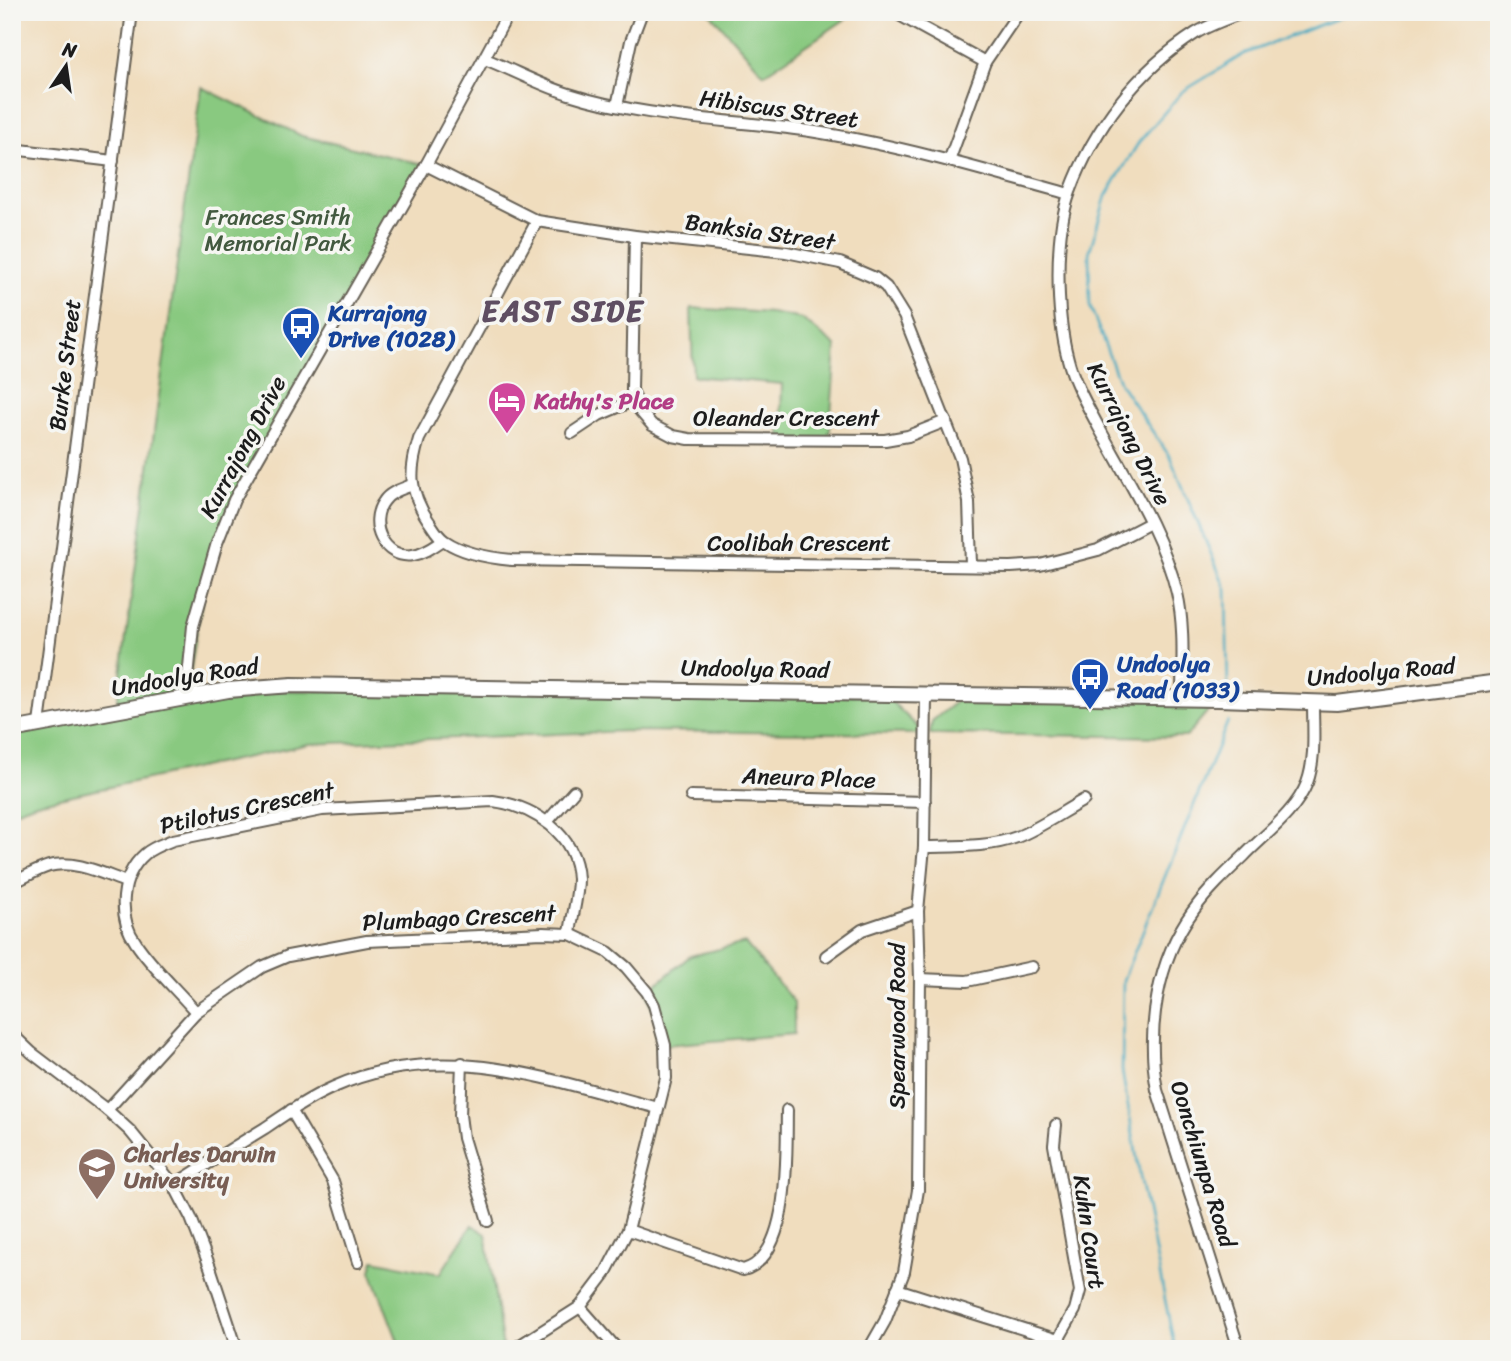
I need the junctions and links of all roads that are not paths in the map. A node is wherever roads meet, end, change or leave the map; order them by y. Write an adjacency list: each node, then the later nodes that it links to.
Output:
1 (132, 12): 12 (street, Burke Street)
2 (509, 12): 7 (street, Kurrajong Drive)
3 (642, 12): 9 (street)
4 (894, 12): 8 (street)
5 (1019, 12): 8 (street)
6 (1245, 12): 14 (street, Kurrajong Drive)
7 (485, 59): 9 (street, Hibiscus Street); 13 (street, Kurrajong Drive)
8 (985, 62): 11 (street)
9 (617, 106): 11 (street, Hibiscus Street)
10 (12, 149): 12 (street)
11 (949, 161): 14 (street, Hibiscus Street)
12 (113, 162): 29 (street, Burke Street)
13 (426, 165): 15 (street, Banksia Street); 26 (street, Kurrajong Drive)
14 (1069, 194): 21 (street, Kurrajong Drive)
15 (537, 221): 16 (street, Banksia Street); 20 (street)
16 (635, 236): 17 (street); 18 (street, Banksia Street)
17 (635, 400): 18 (street, Oleander Crescent); 19 (street)
18 (946, 421): 23 (street, Banksia Street)
19 (572, 433)
20 (412, 485): 22 (street); 22 (street)
21 (1150, 523): 23 (street, Coolibah Crescent); 27 (street, Kurrajong Drive)
22 (443, 540): 23 (street, Coolibah Crescent)
23 (971, 565)
24 (1499, 682): 28 (main road, Undoolya Road)
25 (926, 695): 26 (main road, Undoolya Road); 27 (main road, Undoolya Road); 34 (street, Spearwood Road)
26 (186, 698): 29 (main road, Undoolya Road)
27 (1182, 699): 28 (main road, Undoolya Road)
28 (1312, 704): 63 (street, Oonchiunpa Road)
29 (39, 724): 30 (main road, Undoolya Road)
30 (12, 730)
31 (574, 791): 35 (street)
32 (691, 796): 34 (street, Aneura Place)
33 (1084, 800): 36 (street)
34 (925, 802): 36 (street, Spearwood Road)
35 (547, 822): 37 (street, Ptilotus Crescent); 40 (street, Ptilotus Crescent)
36 (924, 846): 39 (street, Spearwood Road)
37 (126, 882): 38 (street); 44 (street)
38 (12, 883)
39 (918, 911): 41 (street); 43 (street, Spearwood Road)
40 (570, 934): 44 (street, Plumbago Crescent); 47 (street, Plumbago Crescent)
41 (827, 956)
42 (1032, 967): 43 (street)
43 (919, 979): 56 (street, Spearwood Road)
44 (195, 1012): 48 (street, Plumbago Crescent)
45 (12, 1034): 48 (street)
46 (462, 1063): 47 (street); 49 (street); 53 (street)
47 (657, 1108): 54 (street, Plumbago Crescent)
48 (107, 1110): 52 (street)
49 (291, 1110): 52 (street); 55 (street)
50 (787, 1110): 54 (street)
51 (1056, 1125): 58 (street, Kuhn Court)
52 (174, 1185): 59 (street)
53 (488, 1221)
54 (628, 1230): 57 (street, Plumbago Crescent)
55 (358, 1262)
56 (897, 1289): 58 (street); 62 (street, Spearwood Road)
57 (580, 1307): 60 (street, Plumbago Crescent); 61 (street)
58 (1062, 1344)
59 (237, 1349)
60 (514, 1349)
61 (617, 1349)
62 (869, 1349)
63 (1239, 1349)

